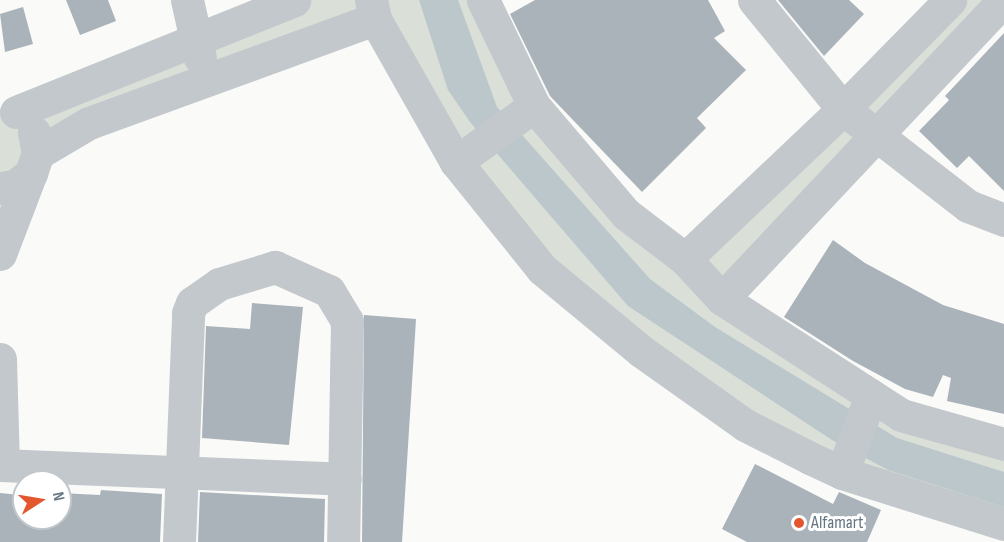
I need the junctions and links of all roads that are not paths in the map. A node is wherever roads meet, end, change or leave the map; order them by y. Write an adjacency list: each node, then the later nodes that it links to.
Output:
1 (187, 0): 8 (street)
2 (294, 0): 8 (street)
3 (483, 0): 12 (street)
4 (754, 0): 10 (street)
5 (950, 0): 10 (street)
6 (1004, 0): 13 (street)
7 (373, 10): 9 (street); 14 (street)
8 (196, 38): 9 (street); 11 (street)
9 (204, 81): 15 (street)
10 (843, 109): 13 (street); 19 (street)
11 (8, 111): 15 (street)
12 (526, 113): 14 (street); 19 (street)
13 (874, 135): 17 (street); 20 (street)
14 (468, 152): 26 (street)
15 (35, 163): 16 (street); 18 (street)
16 (0, 188)
17 (1004, 220)
18 (0, 254)
19 (685, 259): 20 (street)
20 (722, 299): 22 (street)
21 (0, 359): 24 (street)
22 (871, 395): 23 (street); 26 (street)
23 (1004, 444)
24 (2, 465): 25 (street)
25 (180, 472): 27 (street); 27 (street); 29 (street)
26 (842, 473): 28 (street)
27 (345, 479): 30 (street)
28 (1004, 524)
29 (179, 542)
30 (343, 542)

